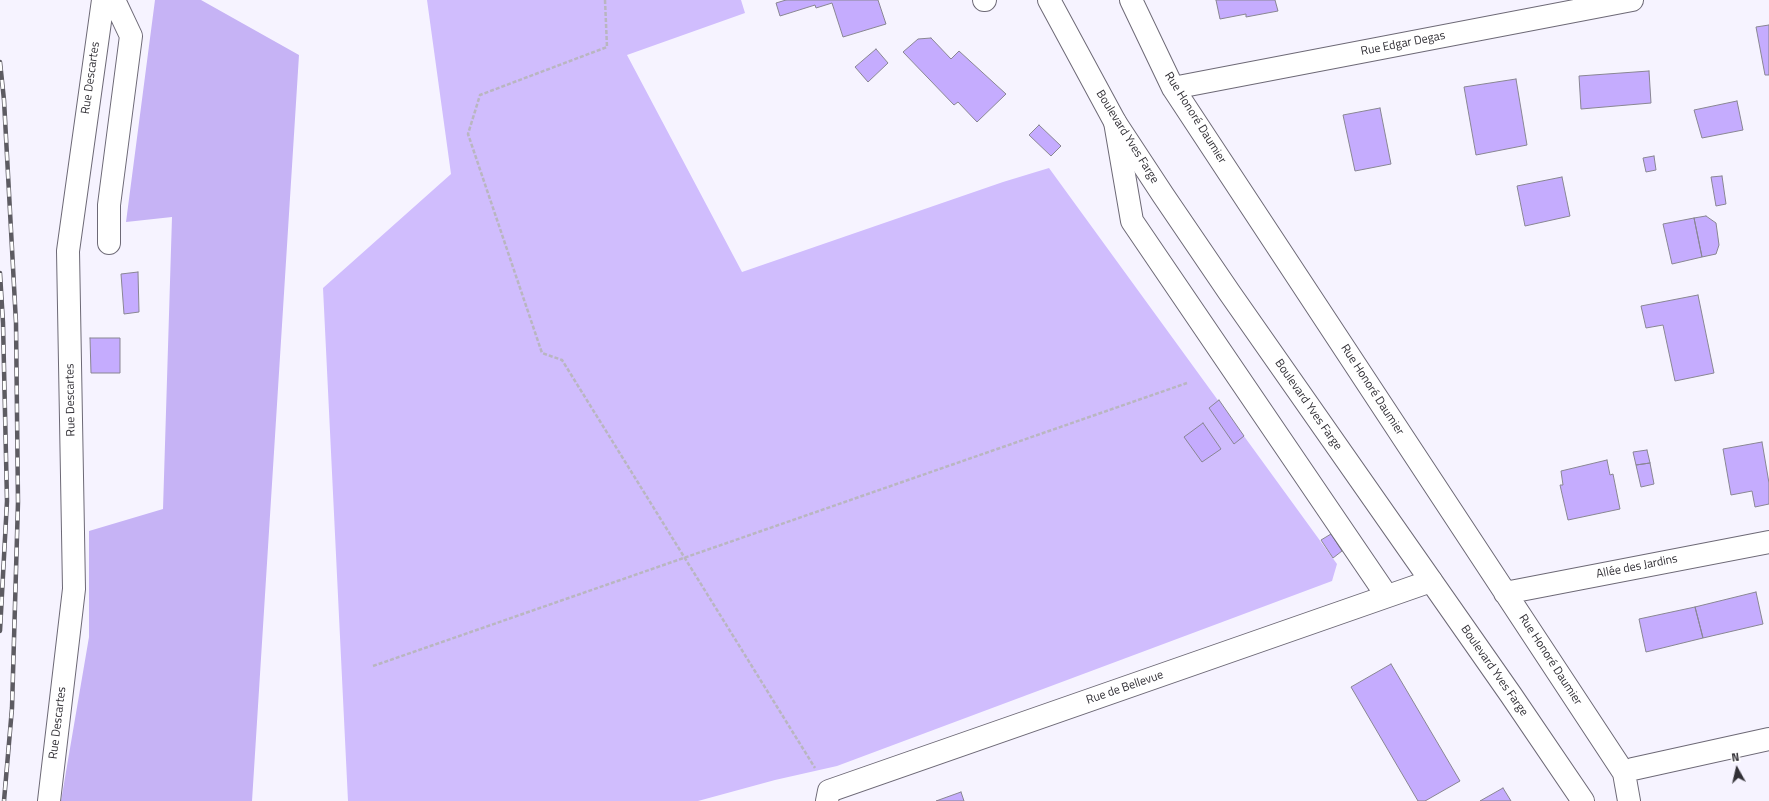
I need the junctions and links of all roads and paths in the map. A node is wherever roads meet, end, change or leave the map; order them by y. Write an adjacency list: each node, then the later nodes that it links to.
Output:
1 (102, 0): 20 (street, Rue Descartes)
2 (114, 0): 9 (street)
3 (605, 0): 12 (path)
4 (1049, 0): 8 (street, Boulevard Yves Farge)
5 (1131, 0): 7 (street, Rue Honoré Daumier)
6 (1632, 0): 7 (street, Rue Edgar Degas)
7 (1173, 88): 14 (street, Rue Honoré Daumier)
8 (1115, 122): 13 (street, Boulevard Yves Farge); 15 (street)
9 (108, 243)
10 (1187, 383): 12 (path)
11 (1769, 542): 14 (street, Allée des Jardins)
12 (685, 558): 16 (path); 19 (path)
13 (1431, 581): 15 (street, Rue de Bellevue); 21 (street, Boulevard Yves Farge)
14 (1505, 593): 18 (street, Rue Honoré Daumier)
15 (1387, 596): 19 (street, Rue de Bellevue)
16 (373, 666)
17 (1769, 739): 18 (street)
18 (1624, 773): 22 (street, Rue Honoré Daumier)
19 (828, 796)
20 (49, 801)
21 (1583, 801)
22 (1629, 801)

